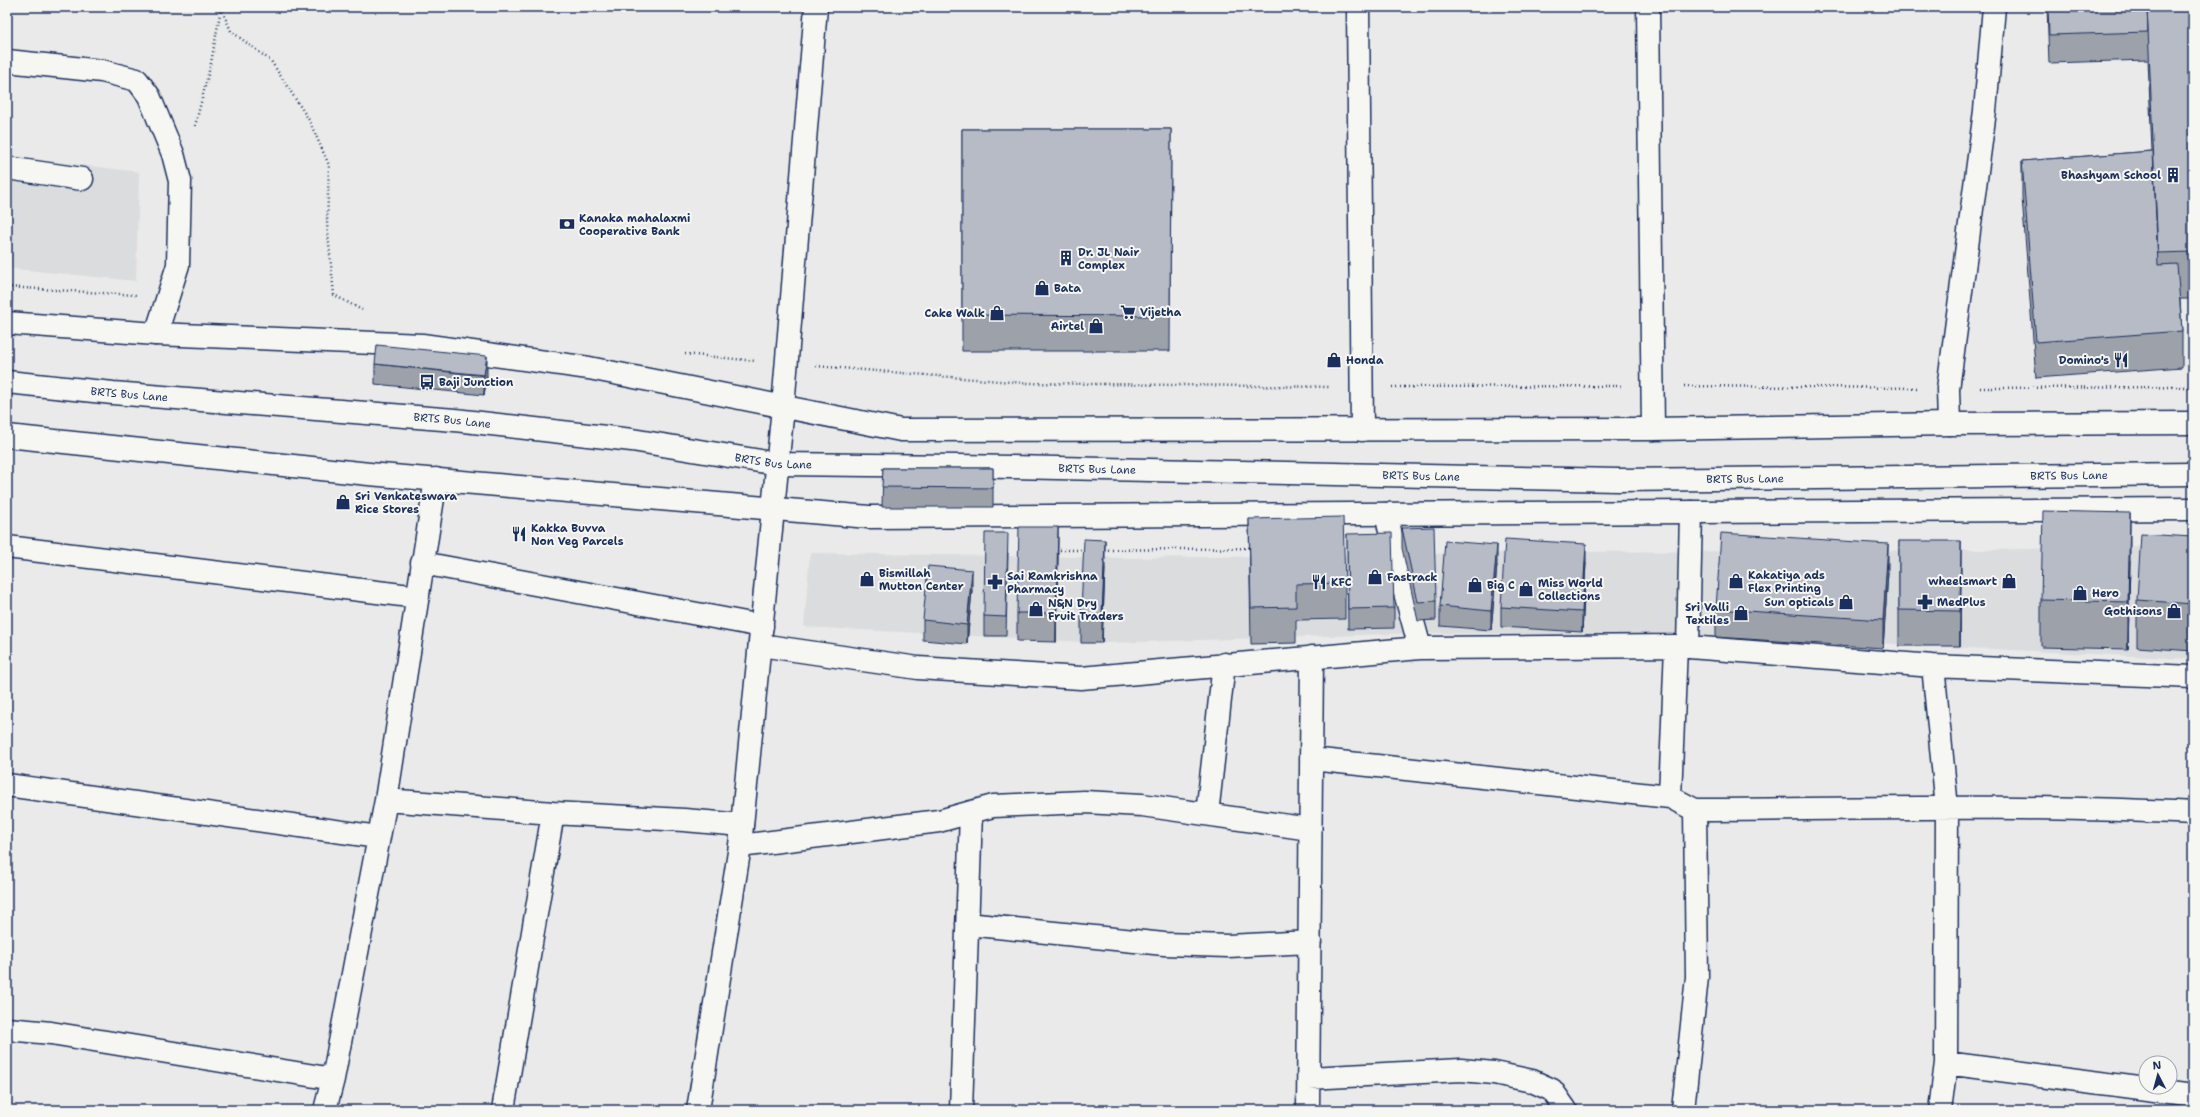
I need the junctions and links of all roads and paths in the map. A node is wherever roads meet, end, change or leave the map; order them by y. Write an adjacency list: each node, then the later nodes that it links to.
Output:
1 (221, 7): 7 (path); 12 (path)
2 (816, 7): 16 (street)
3 (1358, 7): 19 (street)
4 (1648, 7): 18 (street)
5 (1994, 7): 21 (street)
6 (7, 61): 7 (street)
7 (176, 166): 11 (street)
8 (7, 168): 9 (street)
9 (82, 179)
10 (7, 287): 11 (path)
11 (168, 297): 14 (street)
12 (360, 313)
13 (7, 323): 14 (street)
14 (156, 334): 22 (street)
15 (678, 353): 16 (path)
16 (786, 364): 19 (path); 22 (street)
17 (7, 382): 28 (street, BRTS Bus Lane)
18 (1652, 385): 19 (path); 21 (path); 25 (street)
19 (1361, 387): 26 (street)
20 (2193, 387): 21 (path)
21 (1948, 389): 24 (street)
22 (783, 407): 26 (street); 28 (street)
23 (2193, 422): 24 (street)
24 (1949, 424): 25 (street)
25 (1653, 429): 26 (street)
26 (1362, 430)
27 (7, 436): 30 (street)
28 (778, 464): 29 (street, BRTS Bus Lane); 31 (street)
29 (2193, 474)
30 (436, 480): 31 (street); 36 (street)
31 (774, 508): 34 (street); 38 (street)
32 (2193, 509): 33 (street)
33 (1691, 512): 34 (street); 39 (street)
34 (1386, 514): 40 (street)
35 (7, 547): 37 (street)
36 (422, 563): 37 (street); 38 (street)
37 (418, 597): 48 (street)
38 (761, 636): 42 (street); 56 (street)
39 (1682, 647): 40 (street); 43 (street); 47 (street)
40 (1420, 648): 41 (street)
41 (1312, 657): 42 (street); 45 (street)
42 (1224, 664): 54 (street)
43 (1933, 666): 44 (street); 49 (street)
44 (2193, 676)
45 (1311, 759): 47 (street); 55 (street)
46 (7, 785): 57 (street)
47 (1670, 797): 50 (street)
48 (386, 800): 52 (street); 57 (street)
49 (1947, 808): 50 (street); 53 (street); 61 (street)
50 (1695, 810): 71 (street)
51 (971, 812): 54 (street); 56 (street); 58 (street)
52 (553, 813): 56 (street); 67 (street)
53 (2193, 813)
54 (1206, 814): 55 (street)
55 (1310, 829): 59 (street)
56 (741, 836): 68 (street)
57 (378, 837): 63 (street)
58 (967, 924): 59 (street); 69 (street)
59 (1310, 942): 62 (street)
60 (7, 1029): 63 (street)
61 (1946, 1063): 64 (street); 72 (street)
62 (1309, 1078): 65 (street); 70 (street)
63 (333, 1079): 66 (street)
64 (2193, 1095)
65 (1560, 1106)
66 (325, 1110)
67 (503, 1110)
68 (698, 1110)
69 (961, 1110)
70 (1308, 1110)
71 (1683, 1110)
72 (1940, 1110)

